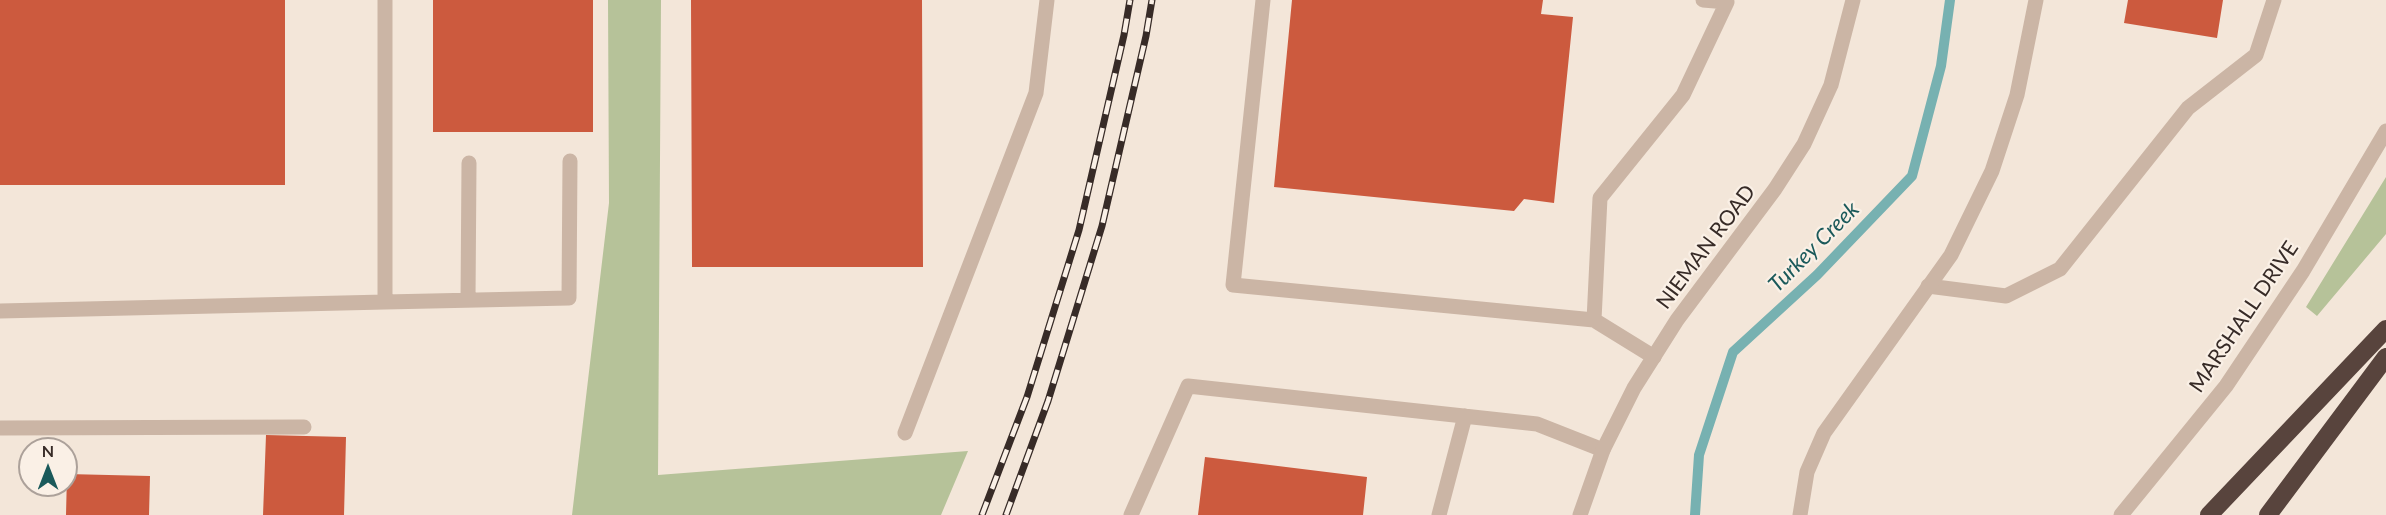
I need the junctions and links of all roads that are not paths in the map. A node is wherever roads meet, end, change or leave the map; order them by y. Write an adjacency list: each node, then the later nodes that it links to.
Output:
1 (385, 0): 13 (street)
2 (1047, 0): 22 (street)
3 (1263, 0): 15 (street)
4 (1703, 0): 15 (street)
5 (1853, 0): 17 (street, NIEMAN ROAD)
6 (2036, 0): 11 (street)
7 (2274, 0): 11 (street)
8 (2386, 131): 28 (street, MARSHALL DRIVE)
9 (570, 161): 12 (street)
10 (469, 163): 12 (street)
11 (1928, 286): 27 (street)
12 (468, 300): 13 (street)
13 (385, 302): 14 (street)
14 (0, 311)
15 (1594, 320): 17 (street)
16 (2386, 329): 29 (highway)
17 (1654, 357): 23 (street, NIEMAN ROAD)
18 (2386, 357): 30 (highway)
19 (1465, 416): 23 (street); 24 (street); 25 (street)
20 (304, 427): 21 (street)
21 (0, 428)
22 (905, 433)
23 (1603, 450): 26 (street, NIEMAN ROAD)
24 (1131, 515)
25 (1439, 515)
26 (1580, 515)
27 (1800, 515)
28 (2121, 515)
29 (2210, 515)
30 (2268, 515)

